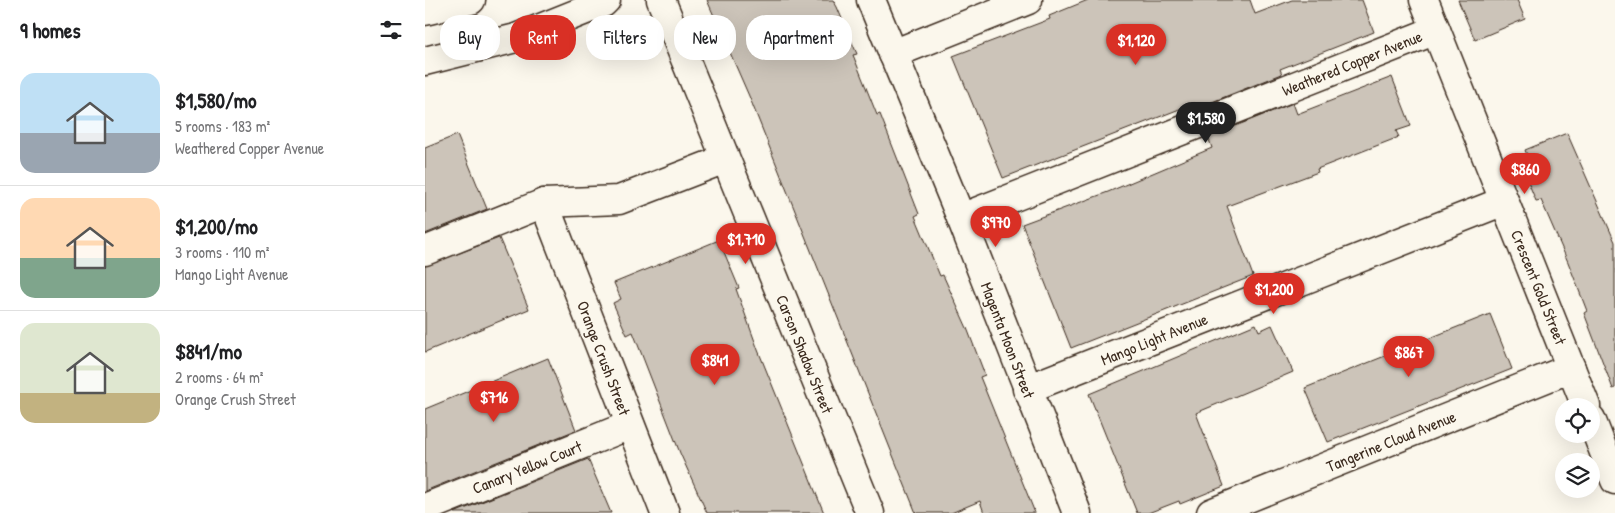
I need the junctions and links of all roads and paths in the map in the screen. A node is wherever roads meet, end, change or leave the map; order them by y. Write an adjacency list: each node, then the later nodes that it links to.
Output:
1 (471, 0): 7 (street)
2 (606, 0): 10 (street)
3 (661, 0): 11 (street, Carson Shadow Street)
4 (871, 0): 9 (street, Magenta Moon Street)
5 (1028, 0): 9 (street)
6 (1424, 0): 8 (street, Crescent Gold Street)
7 (425, 11)
8 (1436, 30): 12 (street, Crescent Gold Street); 14 (street, Weathered Copper Avenue)
9 (893, 54): 14 (street, Magenta Moon Street)
10 (425, 61)
11 (725, 160): 13 (street); 24 (street, Carson Shadow Street)
12 (1504, 201): 16 (street, Crescent Gold Street); 17 (street, Mango Light Avenue)
13 (543, 203): 15 (street); 19 (street, Orange Crush Street)
14 (961, 218): 17 (street, Magenta Moon Street)
15 (425, 251)
16 (1571, 368): 18 (street, Crescent Gold Street); 26 (street, Tangerine Cloud Avenue)
17 (1027, 389): 25 (street, Magenta Moon Street)
18 (1583, 398)
19 (630, 425): 22 (street, Canary Yellow Court); 23 (street, Orange Crush Street)
20 (1600, 442): 21 (street)
21 (1615, 480)
22 (425, 508)
23 (665, 513)
24 (870, 513)
25 (1077, 513)
26 (1211, 513)

